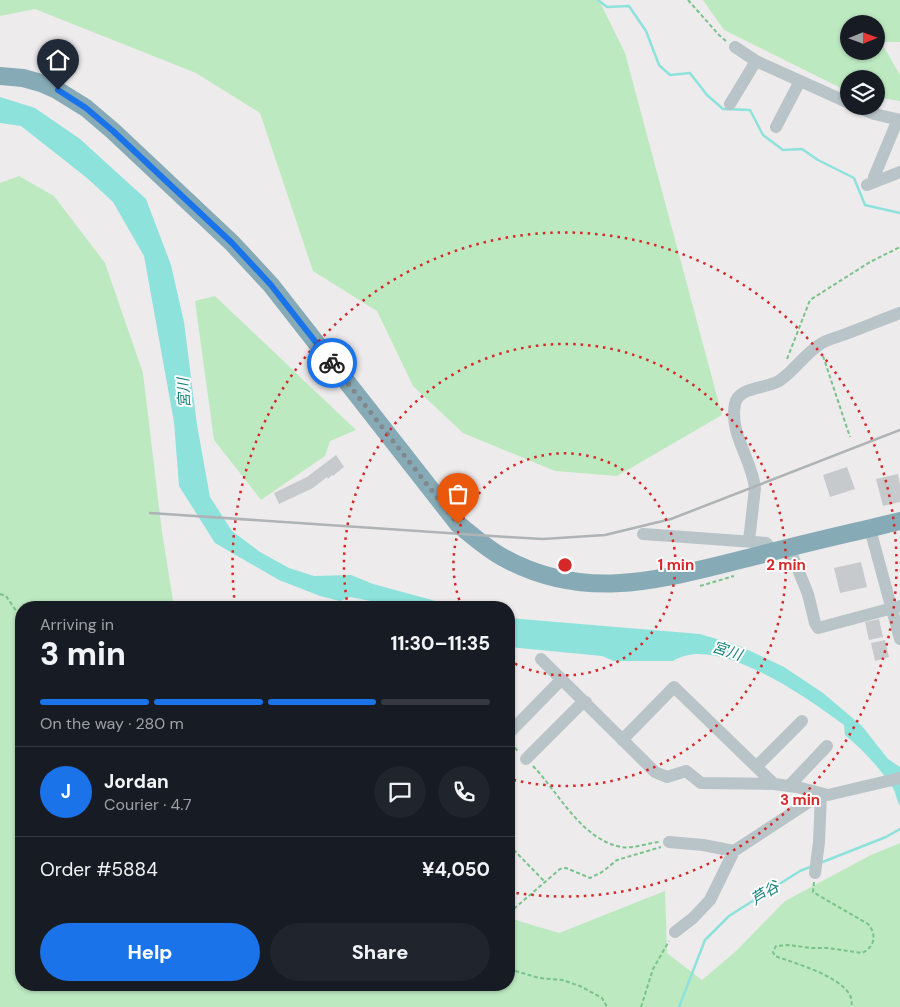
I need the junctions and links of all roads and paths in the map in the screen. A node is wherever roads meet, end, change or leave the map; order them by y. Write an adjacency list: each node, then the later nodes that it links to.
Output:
1 (688, 0): 2 (path)
2 (735, 47): 3 (street)
3 (756, 61): 5 (street); 7 (street)
4 (0, 76): 20 (highway)
5 (800, 81): 6 (street); 9 (street)
6 (840, 99)
7 (730, 104)
8 (878, 115): 10 (street)
9 (776, 127)
10 (900, 172)
11 (900, 247): 14 (path)
12 (900, 313): 13 (street)
13 (819, 344): 15 (path); 19 (street)
14 (787, 359)
15 (850, 437)
16 (900, 521): 17 (highway)
17 (870, 528): 20 (highway); 23 (street)
18 (643, 534): 19 (street)
19 (749, 541): 20 (street)
20 (773, 551)
21 (792, 555): 23 (street)
22 (0, 594): 24 (path)
23 (896, 608): 25 (street)
24 (15, 609)
25 (900, 639)
26 (542, 660): 27 (street)
27 (562, 679): 28 (street); 30 (street)
28 (586, 702): 31 (street); 34 (street)
29 (802, 722): 35 (street)
30 (515, 727)
31 (622, 740): 35 (street); 37 (street)
32 (827, 746): 38 (street)
33 (515, 747): 34 (path)
34 (526, 759): 40 (path)
35 (758, 766): 37 (street)
36 (900, 778): 39 (street)
37 (774, 784): 38 (street)
38 (789, 786): 39 (street)
39 (821, 794): 42 (street); 43 (street)
40 (669, 842): 42 (street); 44 (path)
41 (515, 851): 44 (path)
42 (734, 851): 46 (street)
43 (816, 866): 50 (path)
44 (545, 882): 45 (path)
45 (515, 907)
46 (675, 932): 49 (path)
47 (515, 971): 48 (path)
48 (607, 1007)
49 (641, 1007)
50 (851, 1007)

